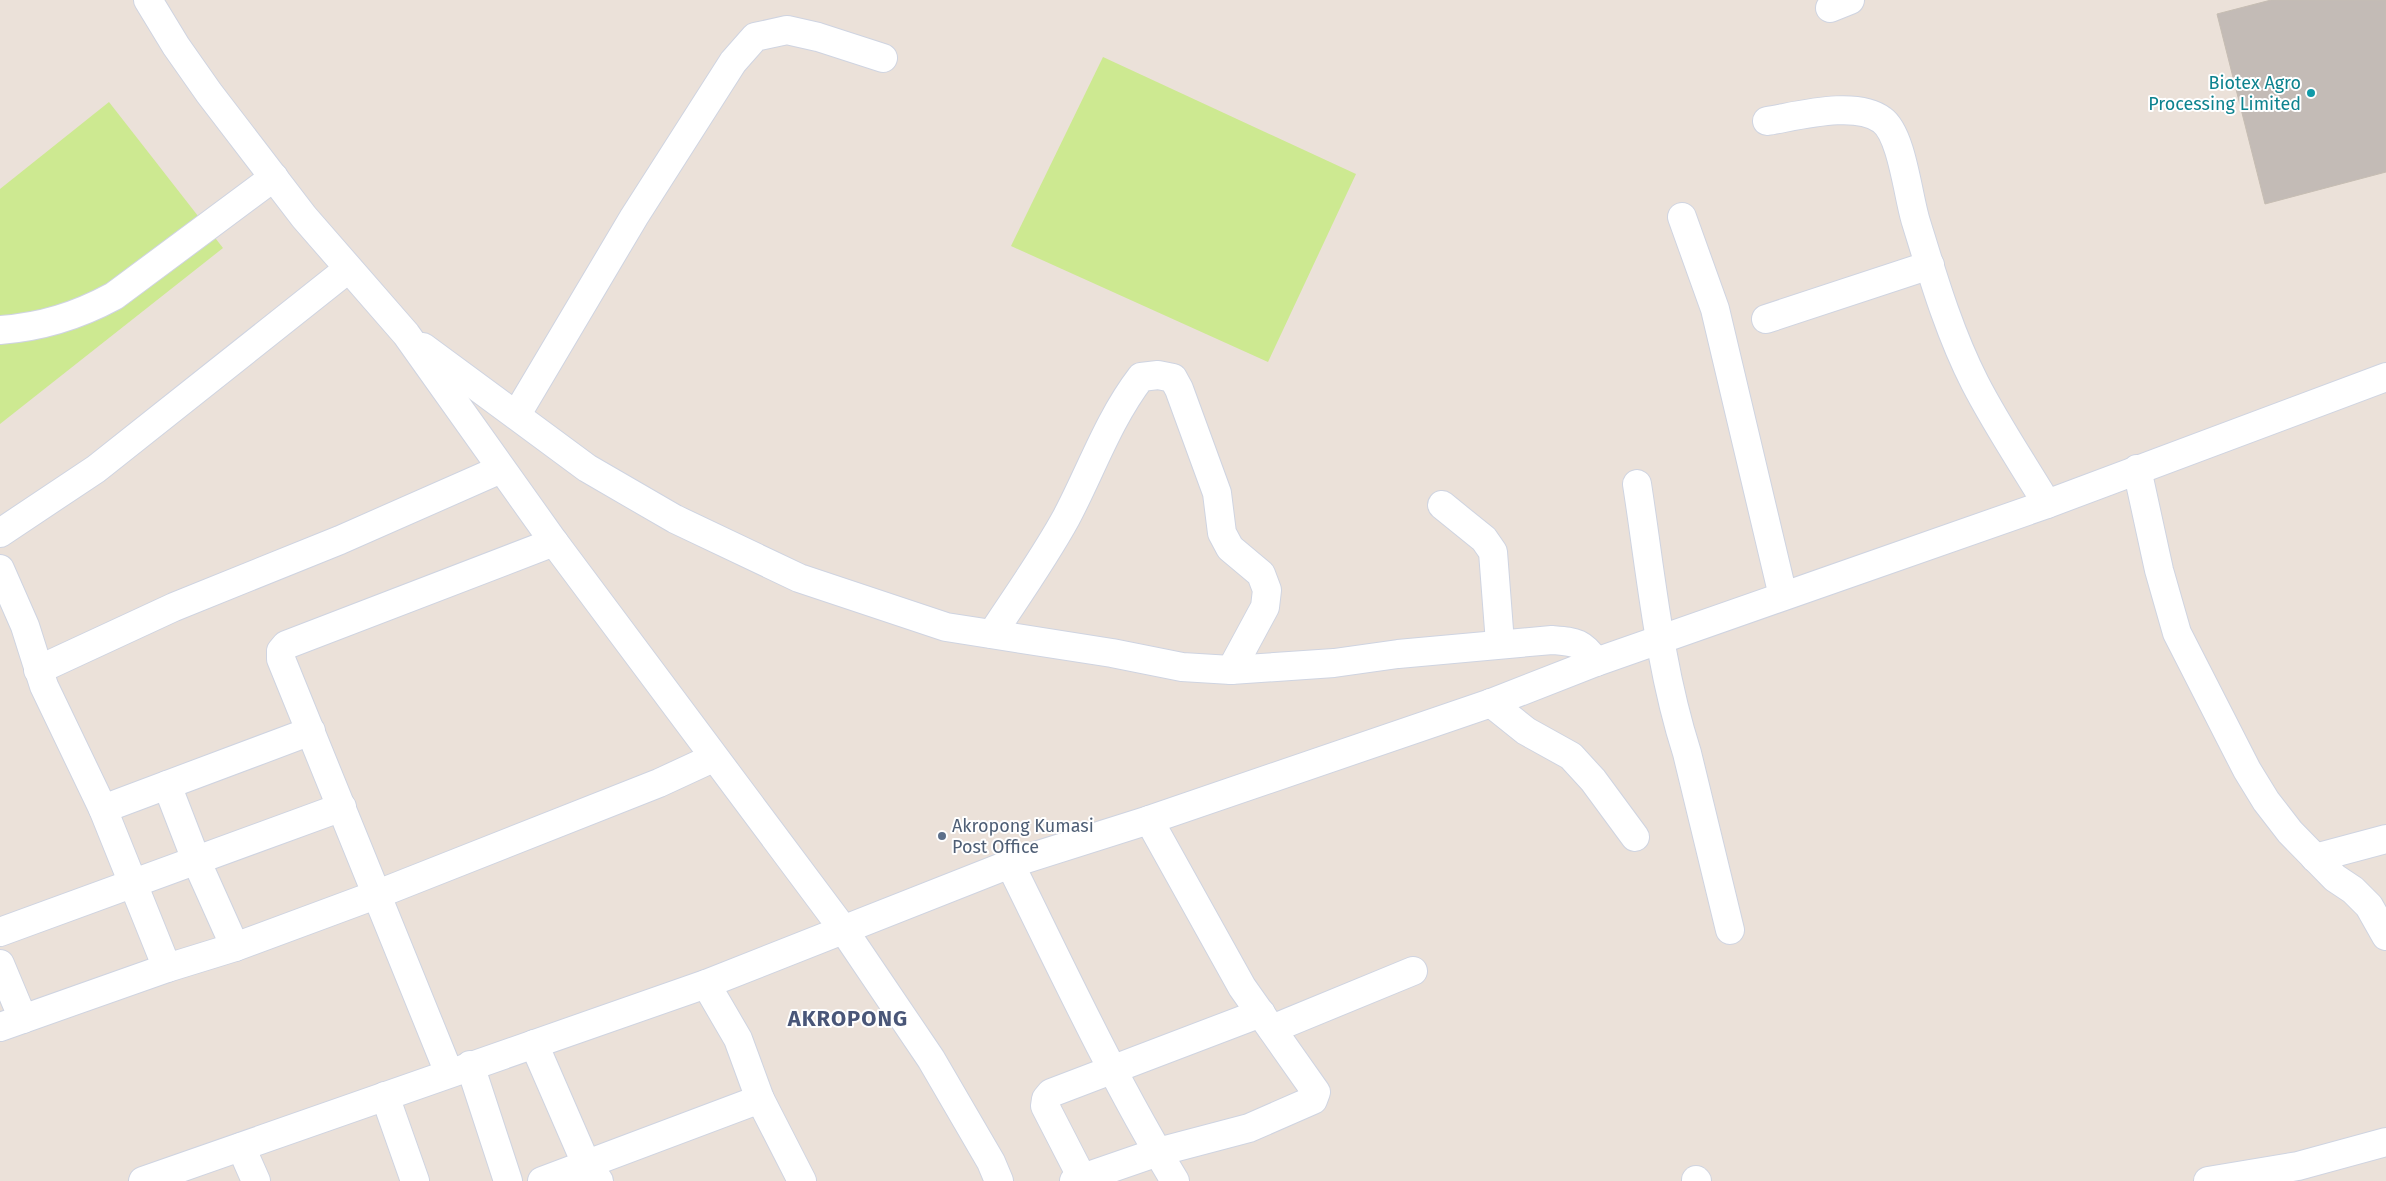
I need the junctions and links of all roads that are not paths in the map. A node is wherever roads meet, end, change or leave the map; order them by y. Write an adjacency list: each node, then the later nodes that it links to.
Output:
1 (148, 0): 4 (street)
2 (883, 58): 12 (street)
3 (1767, 121): 6 (street)
4 (274, 177): 7 (street); 9 (street)
5 (1682, 217): 21 (street)
6 (1930, 266): 8 (street); 16 (street)
7 (348, 269): 10 (street); 18 (street)
8 (1766, 319)
9 (0, 330)
10 (406, 334): 12 (street); 13 (street)
11 (2386, 377): 14 (street)
12 (516, 414): 22 (street)
13 (502, 469): 19 (street); 26 (street)
14 (2138, 469): 16 (street); 37 (street)
15 (1637, 484): 23 (street)
16 (2047, 504): 21 (street)
17 (1442, 505): 24 (street)
18 (0, 533)
19 (554, 542): 29 (street); 30 (street)
20 (0, 569): 26 (street)
21 (1783, 596): 23 (street)
22 (992, 634): 27 (street); 27 (street)
23 (1661, 640): 25 (street); 43 (street)
24 (1500, 643): 25 (street); 27 (street)
25 (1596, 662): 28 (street)
26 (38, 670): 33 (street)
27 (1231, 670)
28 (1491, 703): 34 (street); 35 (street)
29 (311, 731): 31 (street); 32 (street)
30 (713, 758): 41 (street); 42 (street)
31 (167, 785): 33 (street); 38 (street)
32 (342, 807): 38 (street); 41 (street)
33 (102, 809): 40 (street)
34 (1149, 820): 39 (street); 51 (street)
35 (1635, 837)
36 (2386, 839): 37 (street)
37 (2315, 858): 45 (street)
38 (196, 860): 40 (street); 46 (street)
39 (1010, 864): 42 (street); 55 (street)
40 (134, 882): 44 (street); 48 (street)
41 (378, 894): 46 (street); 54 (street)
42 (843, 929): 50 (street); 69 (street)
43 (1730, 930)
44 (0, 932)
45 (2386, 936)
46 (235, 947): 48 (street)
47 (0, 964): 52 (street)
48 (167, 968): 52 (street)
49 (1413, 971): 51 (street)
50 (706, 984): 53 (street); 57 (street)
51 (1267, 1021): 55 (street); 60 (street)
52 (12, 1023)
53 (534, 1044): 54 (street); 61 (street)
54 (460, 1069): 56 (street); 66 (street)
55 (1114, 1069): 60 (street); 62 (street)
56 (385, 1096): 59 (street); 65 (street)
57 (760, 1099): 61 (street); 68 (street)
58 (2386, 1142): 71 (street)
59 (241, 1147): 63 (street); 64 (street)
60 (1158, 1152): 62 (street); 70 (street)
61 (593, 1173): 67 (street)
62 (1078, 1179)
63 (143, 1181)
64 (256, 1181)
65 (415, 1181)
66 (508, 1181)
67 (542, 1181)
68 (802, 1181)
69 (999, 1181)
70 (1175, 1181)
71 (2208, 1181)

